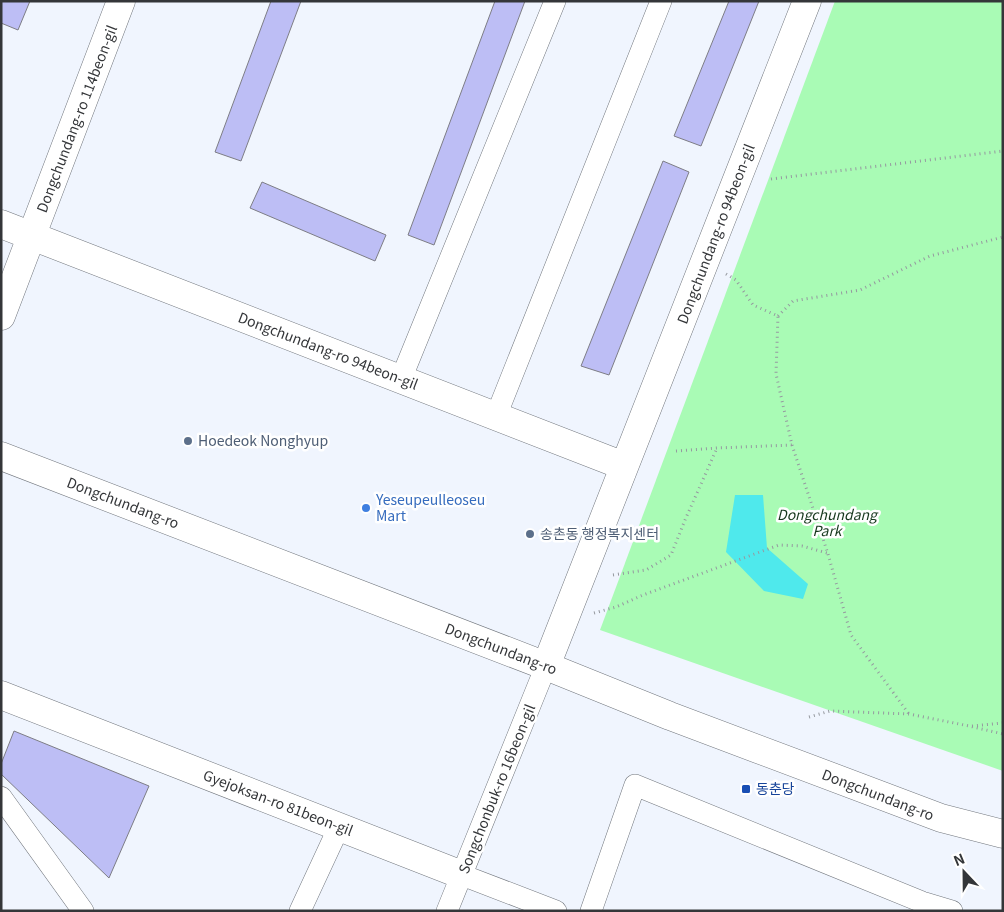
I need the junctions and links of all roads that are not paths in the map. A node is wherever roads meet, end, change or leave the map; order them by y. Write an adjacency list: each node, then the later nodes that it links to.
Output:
1 (121, 1): 6 (main road, Dongchundang-ro 114beon-gil)
2 (555, 1): 8 (street)
3 (661, 1): 9 (street)
4 (807, 1): 11 (main road, Dongchundang-ro 94beon-gil)
5 (1, 224): 6 (main road)
6 (32, 236): 7 (main road, Dongchundang-ro 114beon-gil); 8 (main road, Dongchundang-ro 94beon-gil)
7 (1, 316)
8 (401, 379): 9 (main road, Dongchundang-ro 94beon-gil)
9 (496, 416): 11 (main road, Dongchundang-ro 94beon-gil)
10 (1, 456): 12 (main road, Dongchundang-ro)
11 (624, 466): 12 (main road, Dongchundang-ro 94beon-gil)
12 (546, 666): 16 (main road, Dongchundang-ro); 17 (street, Songchonbuk-ro 16beon-gil)
13 (3, 699): 15 (main road, Gyejoksan-ro 81beon-gil)
14 (1, 797): 19 (street)
15 (339, 827): 17 (main road, Gyejoksan-ro 81beon-gil); 20 (street)
16 (1003, 834)
17 (462, 875): 21 (street, Songchonbuk-ro 16beon-gil); 22 (street, Gyejoksan-ro 81beon-gil)
18 (921, 906): 23 (street); 24 (street)
19 (83, 911)
20 (300, 911)
21 (447, 911)
22 (556, 911)
23 (591, 911)
24 (952, 911)

